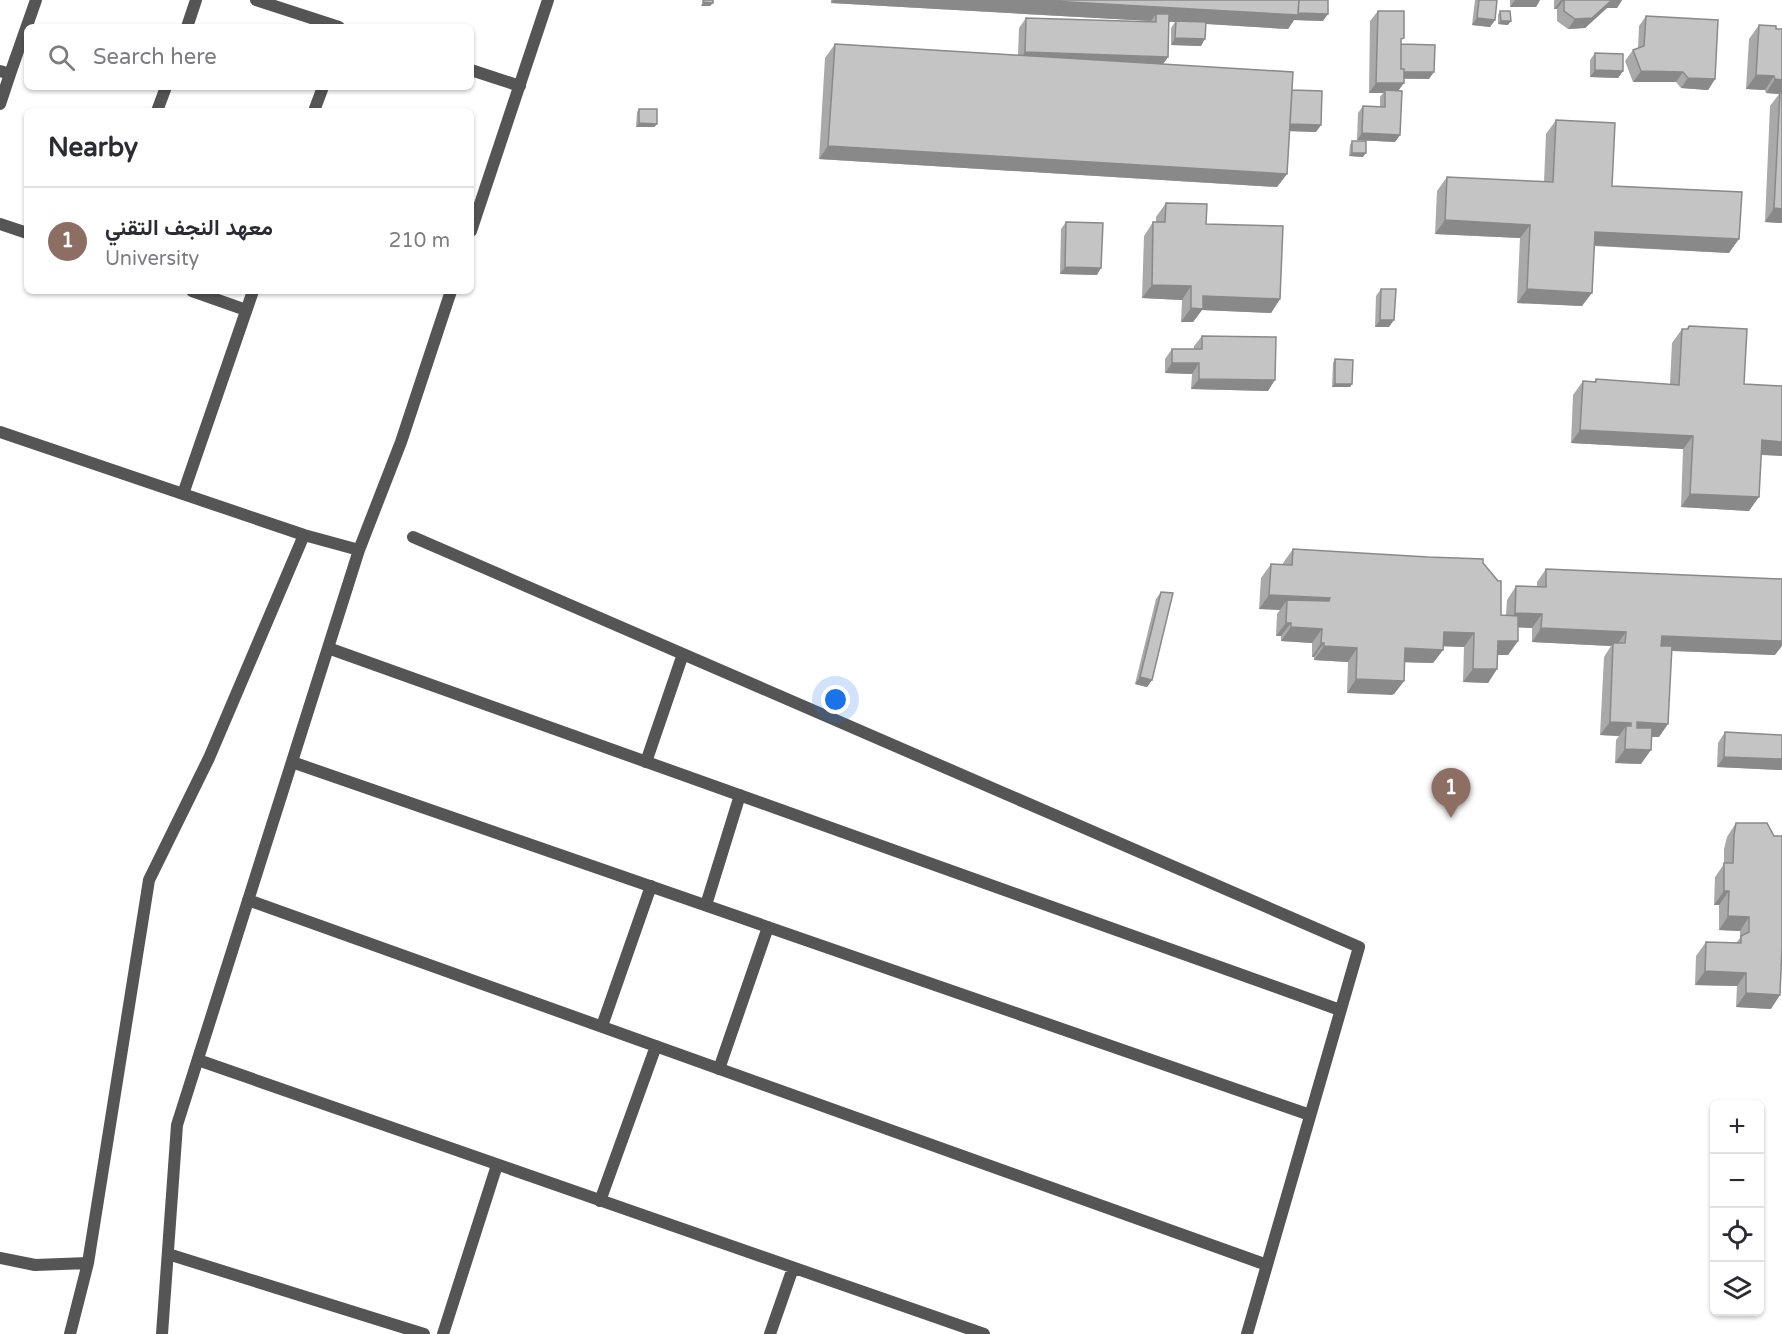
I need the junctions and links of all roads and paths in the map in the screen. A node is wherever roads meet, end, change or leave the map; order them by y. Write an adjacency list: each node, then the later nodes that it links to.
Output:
1 (36, 0): 5 (street)
2 (196, 0): 6 (street)
3 (256, 0): 7 (street)
4 (548, 0): 11 (street)
5 (26, 24)
6 (188, 24)
7 (330, 24)
8 (24, 28): 10 (street)
9 (474, 71): 11 (street)
10 (5, 72): 14 (street)
11 (520, 86): 17 (street)
12 (165, 90): 15 (street)
13 (321, 90): 16 (street)
14 (0, 104)
15 (159, 108)
16 (315, 108)
17 (474, 222)
18 (0, 224): 19 (street)
19 (24, 232)
20 (201, 294): 23 (street)
21 (252, 294): 23 (street)
22 (450, 294): 28 (street)
23 (246, 310): 25 (street)
24 (0, 432): 25 (street)
25 (183, 494): 26 (street)
26 (304, 534): 28 (street); 48 (street)
27 (413, 537): 30 (street)
28 (359, 550): 29 (street)
29 (328, 648): 31 (street); 32 (street)
30 (682, 654): 32 (street); 38 (street)
31 (292, 762): 34 (street); 35 (street)
32 (646, 762): 33 (street)
33 (740, 795): 36 (street); 38 (street)
34 (651, 886): 36 (street); 39 (street)
35 (248, 900): 39 (street); 41 (street)
36 (706, 905): 37 (street)
37 (768, 927): 42 (street); 43 (street)
38 (1340, 1010): 43 (street)
39 (602, 1026): 40 (street)
40 (656, 1046): 42 (street); 45 (street)
41 (198, 1060): 44 (street); 46 (street)
42 (719, 1069): 49 (street)
43 (1310, 1115): 49 (street)
44 (497, 1165): 45 (street); 54 (street)
45 (600, 1201): 50 (street)
46 (168, 1254): 52 (street); 53 (street)
47 (0, 1258): 48 (street)
48 (88, 1263): 51 (street)
49 (1267, 1265): 57 (street)
50 (794, 1268): 55 (street); 56 (street)
51 (70, 1334)
52 (162, 1334)
53 (424, 1334)
54 (443, 1334)
55 (770, 1334)
56 (984, 1334)
57 (1247, 1334)

